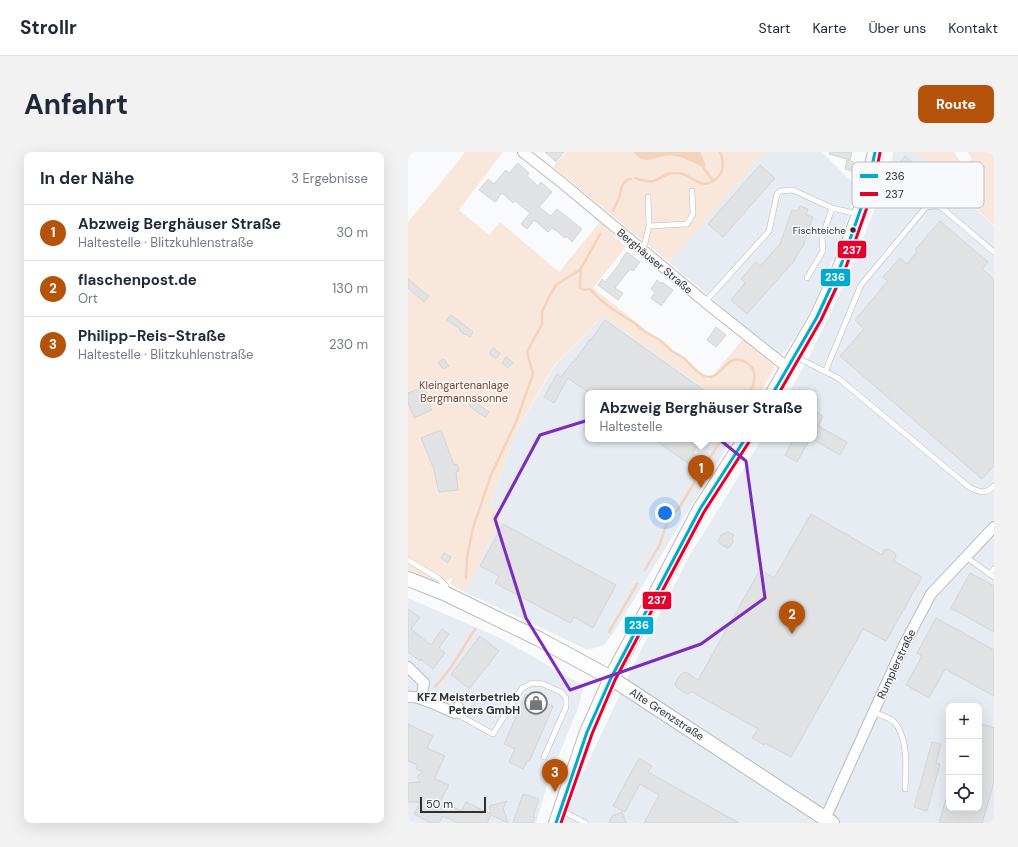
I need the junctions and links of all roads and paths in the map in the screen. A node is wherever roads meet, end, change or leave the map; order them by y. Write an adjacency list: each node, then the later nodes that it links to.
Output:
1 (523, 152): 12 (street, Berghäuser Straße)
2 (875, 152): 3 (main road)
3 (873, 162)
4 (692, 191): 11 (lane)
5 (648, 197): 11 (lane)
6 (832, 208): 10 (lane); 14 (lane); 15 (lane)
7 (861, 208): 10 (main road)
8 (925, 208): 17 (lane)
9 (942, 208): 13 (lane)
10 (858, 215): 16 (main road)
11 (649, 226): 12 (lane)
12 (640, 249): 15 (street, Berghäuser Straße)
13 (994, 252)
14 (807, 278)
15 (705, 302): 16 (street, Berghäuser Straße)
16 (791, 362): 17 (lane); 18 (main road)
17 (825, 372): 20 (lane)
18 (776, 390)
19 (743, 442): 29 (main road)
20 (994, 486)
21 (994, 527): 22 (street, Rumplerstraße)
22 (966, 557): 25 (lane); 33 (street, Rumplerstraße)
23 (408, 560): 27 (lane)
24 (994, 569): 25 (lane)
25 (992, 576)
26 (408, 579): 27 (main road, Alte Grenzstraße)
27 (444, 593): 29 (main road, Alte Grenzstraße)
28 (408, 667): 31 (street)
29 (611, 678): 36 (main road); 37 (main road, Alte Grenzstraße)
30 (408, 697): 31 (street)
31 (421, 699): 32 (street)
32 (457, 710): 34 (lane)
33 (873, 712): 35 (lane); 37 (street, Rumplerstraße)
34 (544, 758)
35 (905, 790)
36 (558, 816): 38 (lane)
37 (828, 821)
38 (585, 823)

